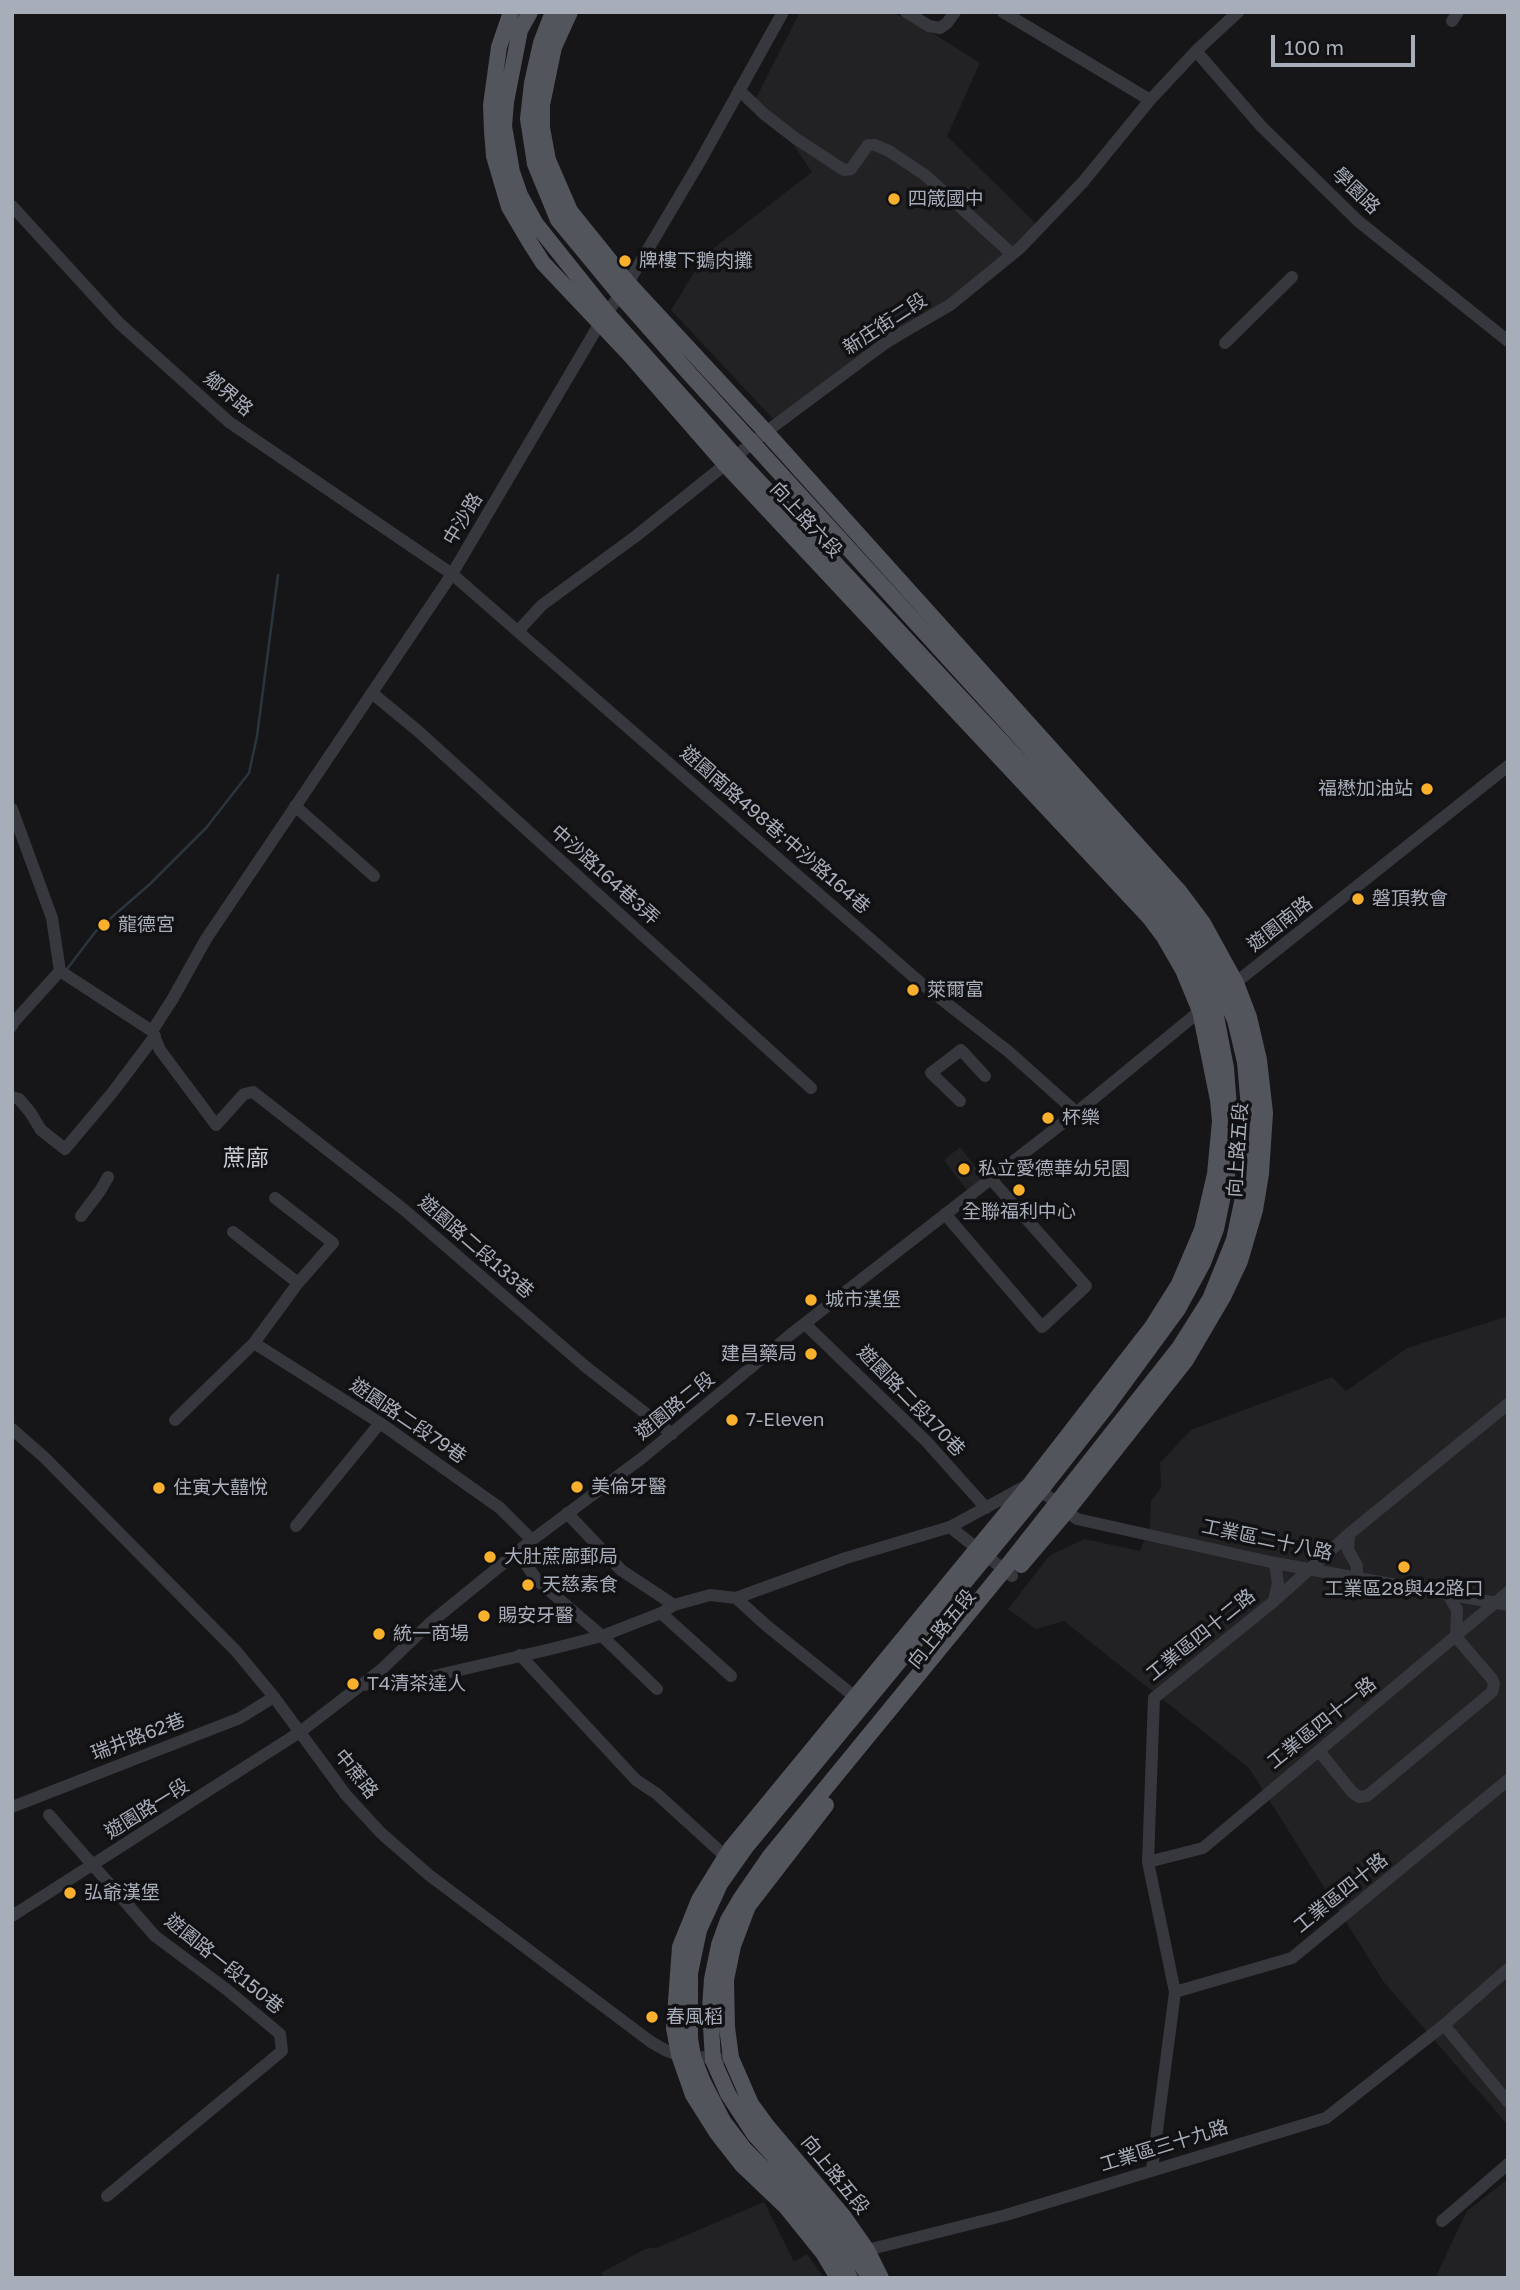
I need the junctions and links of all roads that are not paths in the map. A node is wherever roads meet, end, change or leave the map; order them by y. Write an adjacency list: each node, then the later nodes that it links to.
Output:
1 (512, 12): 17 (main road, 向上路六段)
2 (530, 12): 17 (main road, 向上路六段)
3 (553, 12): 16 (main road, 向上路六段)
4 (570, 12): 16 (main road, 向上路六段)
5 (783, 12): 11 (street, 中沙路)
6 (906, 12): 7 (street)
7 (955, 12)
8 (1003, 12): 12 (street)
9 (1238, 12): 10 (street, 新庄街二段)
10 (1196, 51): 12 (street, 新庄街二段); 18 (street, 學園路)
11 (739, 90): 14 (street); 16 (street, 中沙路)
12 (1150, 100): 14 (street, 新庄街二段)
13 (12, 206): 22 (street, 鄉界路)
14 (1012, 254): 20 (street, 新庄街二段)
15 (1292, 277): 19 (street)
16 (624, 289): 17 (street, 中沙路); 20 (main road, 向上路六段)
17 (604, 318): 21 (main road, 向上路六段); 22 (street, 中沙路)
18 (1508, 341)
19 (1225, 343)
20 (760, 438): 21 (street, 新庄街二段); 30 (main road, 向上路六段)
21 (731, 461): 23 (street, 新庄街二段); 30 (main road, 向上路六段)
22 (452, 573): 23 (street, 遊園南路498巷;中沙路164巷); 24 (street, 中沙路)
23 (518, 631): 37 (street, 遊園南路498巷;中沙路164巷)
24 (372, 693): 26 (street, 中沙路); 34 (street, 中沙路164巷3弄)
25 (1508, 766): 30 (street, 遊園南路)
26 (295, 806): 28 (street); 32 (street, 中沙路)
27 (12, 809): 29 (street)
28 (374, 877)
29 (60, 971): 31 (street); 32 (street)
30 (1218, 996): 37 (street, 遊園南路); 52 (main road, 向上路五段); 54 (main road, 向上路五段)
31 (12, 1024)
32 (153, 1033): 35 (street, 中沙路); 51 (street, 遊園路二段133巷)
33 (985, 1076): 36 (street)
34 (811, 1088)
35 (12, 1097)
36 (960, 1101)
37 (1076, 1112): 39 (street, 遊園路二段)
38 (108, 1177): 42 (street)
39 (990, 1178): 41 (street, 遊園路二段); 41 (street)
40 (275, 1198): 44 (street)
41 (945, 1214): 45 (street, 遊園路二段)
42 (81, 1216)
43 (233, 1232): 44 (street)
44 (298, 1283): 46 (street)
45 (805, 1324): 51 (street, 遊園路二段); 53 (street, 遊園路二段170巷)
46 (254, 1343): 48 (street); 49 (street, 遊園路二段79巷)
47 (1508, 1404): 58 (street, 工業區四十二路)
48 (175, 1420)
49 (380, 1423): 56 (street); 59 (street, 遊園路二段79巷)
50 (12, 1429): 80 (street, 中蔗路)
51 (672, 1434): 55 (street, 遊園路二段)
52 (1035, 1487): 53 (street); 54 (street, 工業區二十八路); 60 (main road, 向上路五段)
53 (986, 1508): 57 (street)
54 (1061, 1508): 62 (street, 工業區二十八路); 64 (main road, 向上路五段)
55 (566, 1513): 59 (street, 遊園路二段); 71 (street)
56 (296, 1525)
57 (950, 1527): 60 (street); 68 (street)
58 (1349, 1534): 63 (street, 工業區四十二路); 65 (street)
59 (532, 1540): 61 (street, 遊園路二段)
60 (982, 1552): 64 (street); 79 (main road, 向上路五段); 95 (main road, 向上路五段)
61 (518, 1553): 73 (street); 77 (street, 遊園路二段)
62 (1275, 1563): 63 (street, 工業區二十八路); 69 (street)
63 (1310, 1570): 65 (street, 工業區二十八路); 69 (street, 工業區四十二路)
64 (1008, 1573): 96 (main road, 向上路五段); 97 (main road, 向上路五段)
65 (1357, 1579): 67 (street, 工業區二十八路)
66 (1508, 1592): 70 (street, 工業區四十一路)
67 (1448, 1594): 70 (street, 工業區二十八路); 74 (street)
68 (736, 1598): 71 (street); 79 (street)
69 (1273, 1602): 87 (street, 工業區四十二路)
70 (1501, 1604): 74 (street, 工業區四十一路)
71 (674, 1605): 72 (street)
72 (661, 1613): 73 (street); 76 (street)
73 (602, 1636): 75 (street); 78 (street)
74 (1456, 1637): 82 (street, 工業區四十一路); 82 (street)
75 (520, 1655): 77 (street); 86 (street)
76 (731, 1676)
77 (362, 1685): 81 (street, 遊園路二段)
78 (657, 1689)
79 (855, 1696): 86 (main road, 向上路五段)
80 (274, 1698): 81 (street, 中蔗路); 84 (street, 瑞井路62巷)
81 (300, 1732): 88 (street, 遊園路一段); 94 (street, 中蔗路)
82 (1319, 1751): 87 (street, 工業區四十一路)
83 (1508, 1780): 91 (street, 工業區四十路)
84 (12, 1807)
85 (49, 1815): 88 (street)
86 (725, 1856): 93 (main road, 向上路五段)
87 (1148, 1862): 91 (street, 工業區四十二路)
88 (94, 1865): 89 (street, 遊園路一段); 101 (street, 遊園路一段150巷)
89 (12, 1916)
90 (1508, 1969): 92 (street, 工業區三十九路)
91 (1175, 1992): 100 (street, 工業區四十二路)
92 (1444, 2025): 98 (street); 100 (street, 工業區三十九路)
93 (674, 2028): 94 (street); 95 (main road, 向上路五段)
94 (651, 2042): 95 (street, 中蔗路)
95 (686, 2056): 97 (street, 中蔗路); 104 (main road, 向上路五段); 105 (main road, 向上路五段)
96 (731, 2059): 97 (street, 中蔗路); 103 (main road, 向上路五段)
97 (713, 2060): 106 (main road, 向上路五段)
98 (1508, 2102)
99 (1508, 2164): 102 (street)
100 (1152, 2169): 103 (street, 工業區三十九路)
101 (107, 2196)
102 (1442, 2221)
103 (867, 2250): 107 (main road, 向上路五段)
104 (838, 2278)
105 (850, 2278)
106 (870, 2278)
107 (881, 2278)

